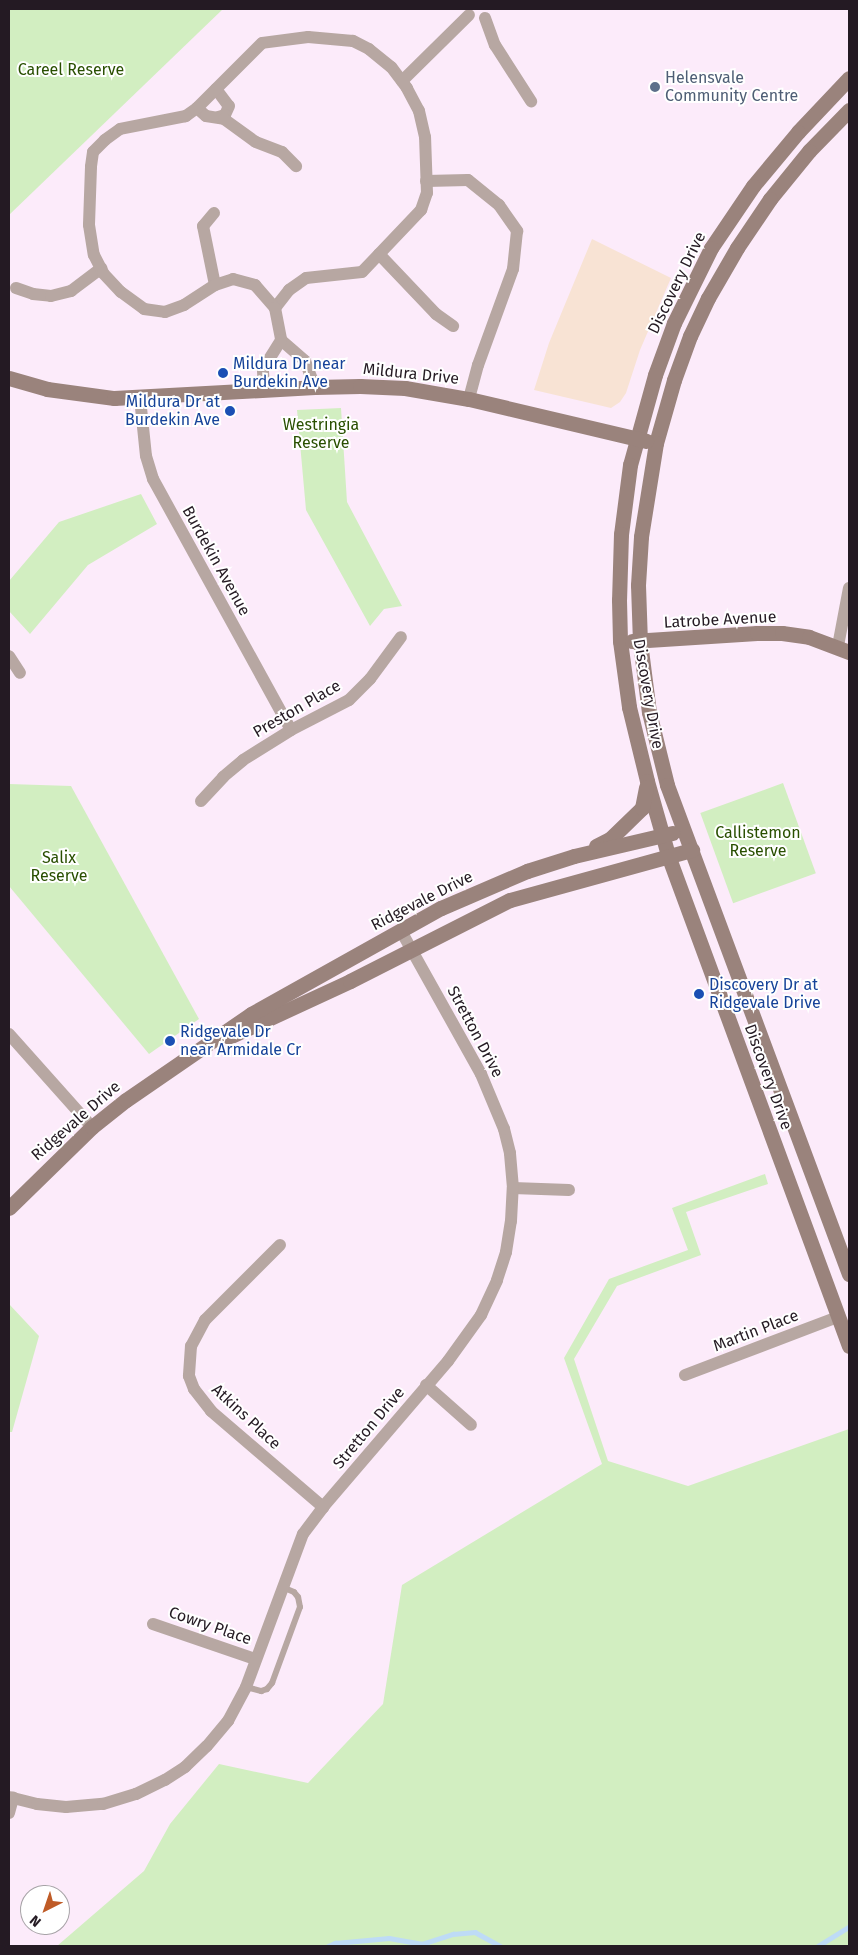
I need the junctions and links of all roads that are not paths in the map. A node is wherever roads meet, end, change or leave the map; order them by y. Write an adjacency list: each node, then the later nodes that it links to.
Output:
1 (468, 12): 2 (street); 4 (street)
2 (488, 14): 6 (street)
3 (849, 78): 25 (main road, Discovery Drive)
4 (402, 82): 5 (street); 11 (street)
5 (216, 89): 7 (street); 9 (street)
6 (531, 101)
7 (197, 108): 9 (street); 14 (street)
8 (849, 110): 26 (main road, Discovery Drive)
9 (218, 117): 10 (street)
10 (296, 166)
11 (426, 181): 13 (street); 24 (street)
12 (214, 213): 15 (street)
13 (379, 254): 17 (street); 18 (street)
14 (101, 268): 15 (street); 16 (street)
15 (215, 285): 17 (street)
16 (16, 288)
17 (275, 308): 19 (street)
18 (453, 326)
19 (281, 340): 21 (street); 22 (street)
20 (9, 378): 23 (main road, Mildura Drive)
21 (315, 387): 22 (main road, Mildura Drive); 24 (main road, Mildura Drive)
22 (264, 390): 23 (main road, Mildura Drive)
23 (140, 398): 34 (street, Burdekin Avenue)
24 (469, 399): 25 (main road, Mildura Drive)
25 (637, 439): 26 (main road, Mildura Drive); 29 (main road, Discovery Drive)
26 (656, 443): 30 (main road, Discovery Drive)
27 (849, 588): 31 (street)
28 (401, 637): 34 (street, Preston Place)
29 (620, 641): 30 (main road, Latrobe Avenue); 35 (main road, Discovery Drive)
30 (640, 642): 31 (main road, Latrobe Avenue); 37 (main road, Discovery Drive)
31 (844, 649)
32 (9, 656): 33 (street)
33 (20, 673)
34 (291, 730): 36 (street, Preston Place)
35 (646, 781): 38 (main road, Discovery Drive); 40 (main road)
36 (201, 801)
37 (683, 829): 38 (main road, Ridgevale Drive); 39 (main road, Discovery Drive)
38 (663, 836): 40 (main road, Ridgevale Drive); 41 (main road, Discovery Drive)
39 (692, 850): 41 (main road, Ridgevale Drive); 51 (main road, Discovery Drive)
40 (574, 856): 42 (main road, Ridgevale Drive)
41 (669, 858): 43 (main road, Ridgevale Drive); 52 (main road, Discovery Drive)
42 (400, 931): 43 (street, Stretton Drive); 45 (main road, Ridgevale Drive)
43 (411, 950): 45 (main road, Ridgevale Drive); 47 (street, Stretton Drive)
44 (9, 1034): 46 (street)
45 (198, 1051): 46 (main road, Ridgevale Drive)
46 (92, 1127): 49 (main road, Ridgevale Drive)
47 (513, 1188): 48 (street); 55 (street, Stretton Drive)
48 (569, 1190)
49 (9, 1208)
50 (280, 1245): 57 (street, Atkins Place)
51 (849, 1274)
52 (838, 1317): 53 (main road, Discovery Drive); 54 (street, Martin Place)
53 (849, 1346)
54 (685, 1375)
55 (426, 1385): 56 (street); 57 (street, Stretton Drive)
56 (471, 1425)
57 (323, 1507): 58 (street, Stretton Drive)
58 (282, 1587): 60 (street, Stretton Drive); 61 (lane)
59 (153, 1624): 60 (street, Cowry Place)
60 (255, 1659): 61 (street, Stretton Drive)
61 (246, 1687): 62 (street, Stretton Drive)
62 (11, 1797): 63 (street)
63 (9, 1813)

